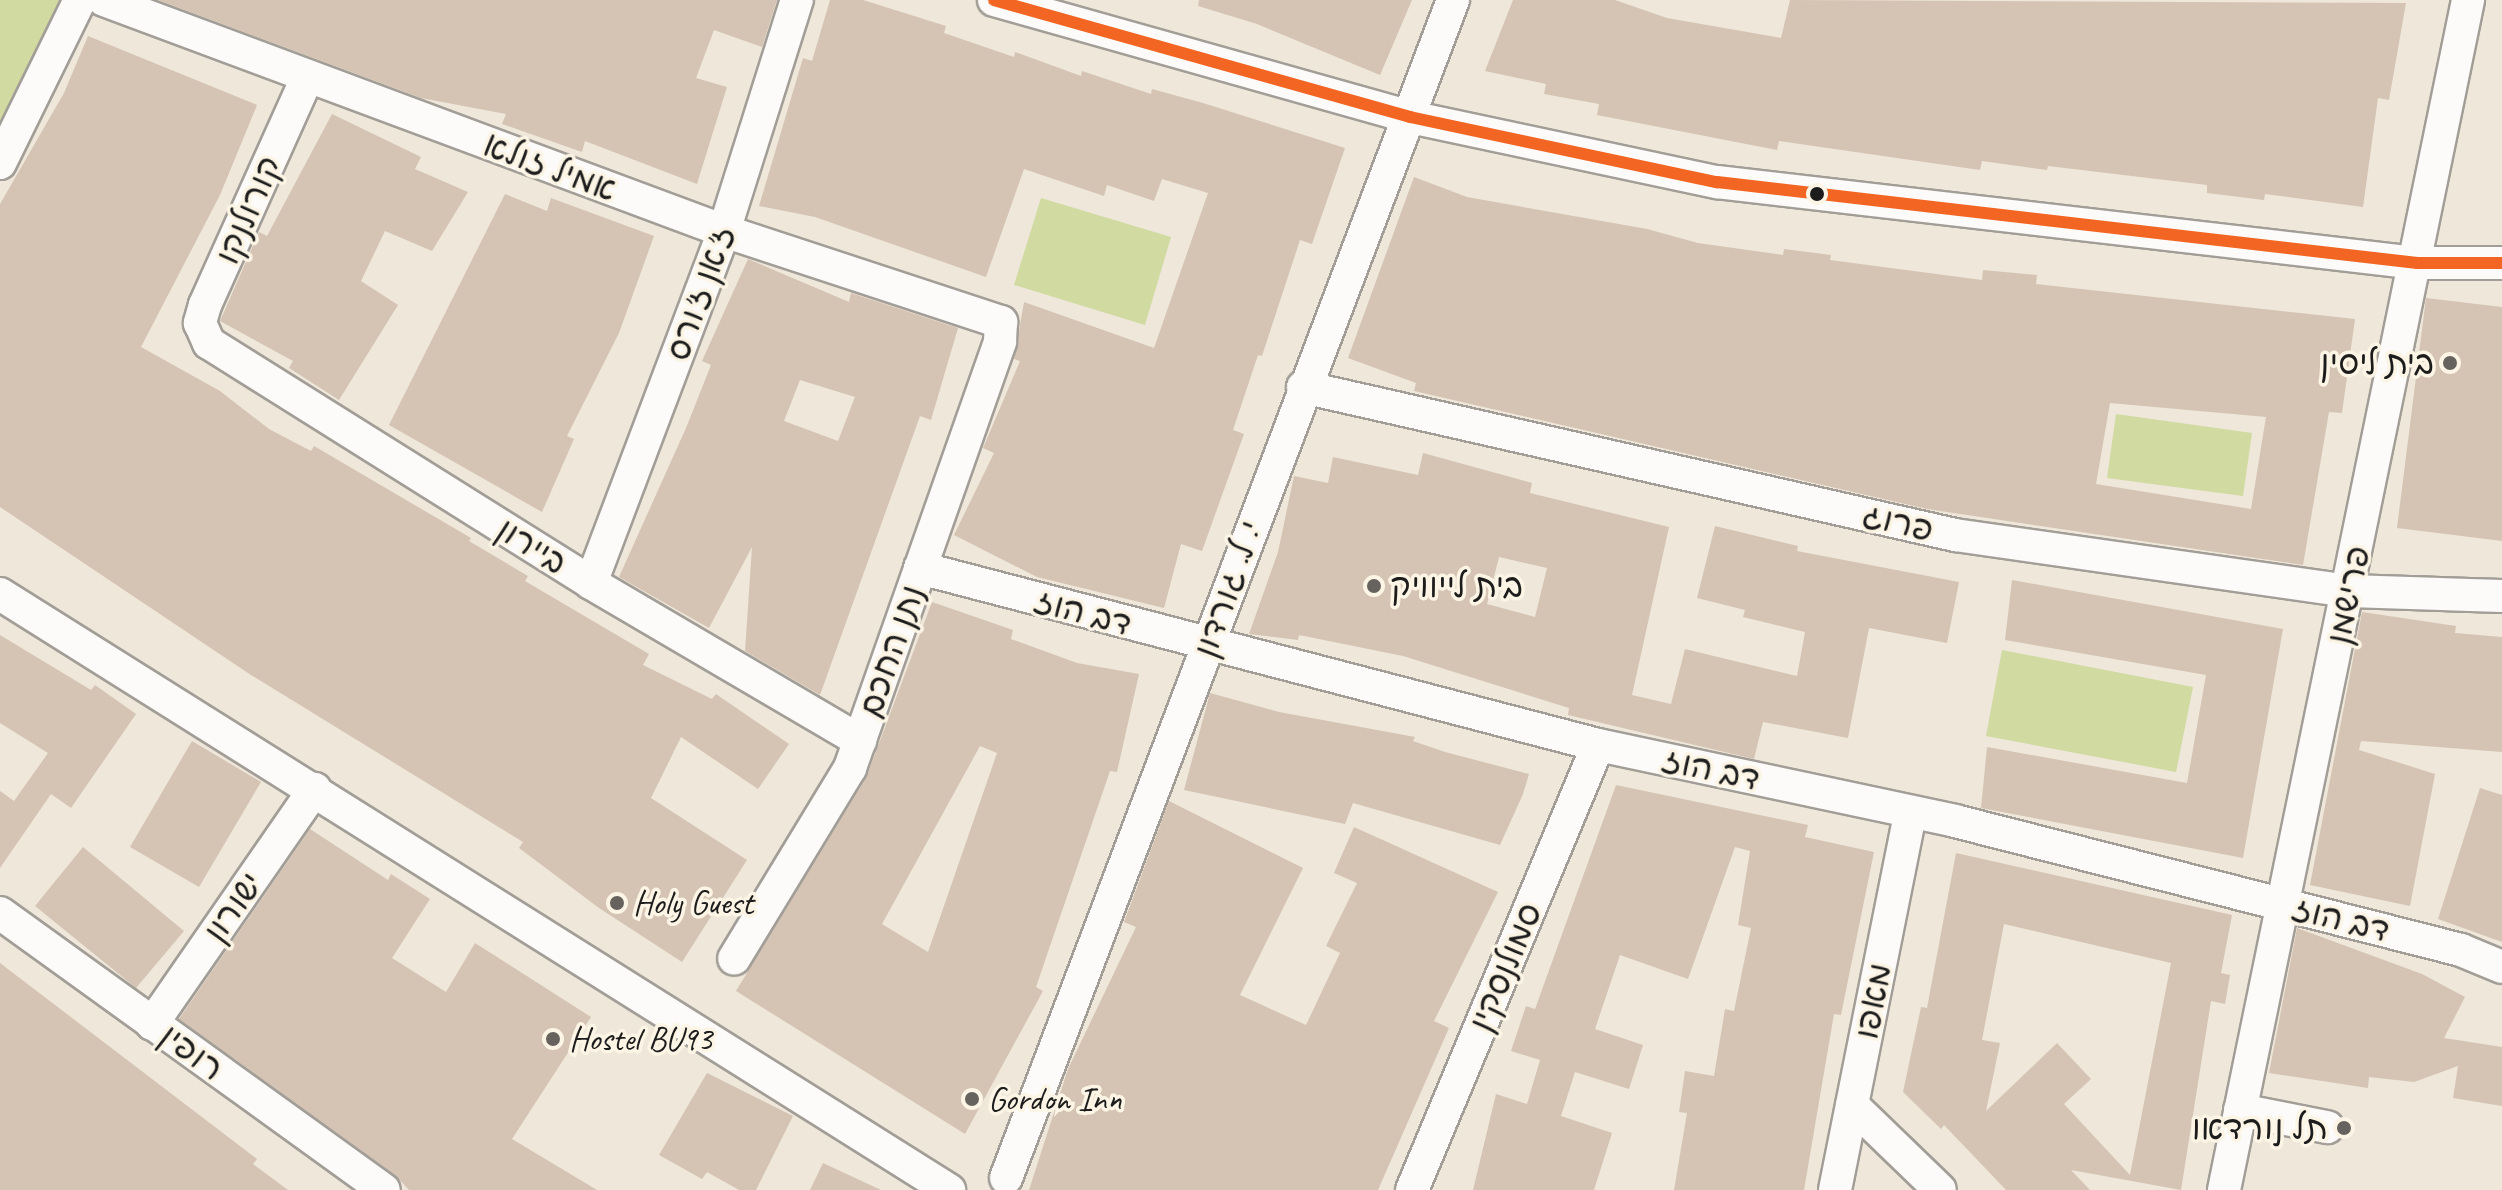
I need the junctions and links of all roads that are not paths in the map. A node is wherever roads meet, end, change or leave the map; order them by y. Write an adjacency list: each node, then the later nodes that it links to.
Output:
1 (80, 0): 9 (street)
2 (104, 0): 7 (street, אמיל זולא)
3 (797, 0): 10 (street, ז'אן ז'ורס)
4 (994, 0): 8 (street)
5 (1453, 0): 8 (street, י. ל. גורדון)
6 (2468, 0): 11 (street, פרישמן)
7 (307, 78): 10 (street, אמיל זולא); 14 (street, קורולנקו)
8 (1410, 117): 11 (street); 15 (street, י. ל. גורדון)
9 (0, 163)
10 (724, 231): 13 (street, אמיל זולא); 17 (street, ז'אן ז'ורס)
11 (2417, 263): 12 (street); 18 (street, פרישמן)
12 (2502, 263)
13 (1001, 322): 16 (street, נתן החכם)
14 (209, 343): 17 (street, ביירון)
15 (1303, 387): 18 (street, פרוג); 21 (street, י. ל. גורדון)
16 (920, 568): 21 (street, דב הוז); 22 (street, נתן החכם)
17 (591, 583): 22 (street, ביירון)
18 (2349, 591): 20 (street, פרוג); 26 (street, פרישמן)
19 (0, 594): 24 (street)
20 (2502, 596)
21 (1207, 645): 23 (street, דב הוז); 34 (street, י. ל. גורדון)
22 (860, 741): 28 (street, נתן החכם)
23 (1598, 745): 25 (street, דב הוז); 37 (street, סמולנסקין)
24 (315, 789): 30 (street, ישורון); 36 (street)
25 (1910, 813): 26 (street, דב הוז); 31 (street, מאפו)
26 (2283, 905): 29 (street, דב הוז); 32 (street, פרישמן)
27 (0, 913): 30 (street, רופין)
28 (734, 959)
29 (2502, 967)
30 (152, 1024): 35 (street, רופין)
31 (1852, 1105): 38 (street, מאפו); 39 (street)
32 (2240, 1110): 33 (street); 40 (street, פרישמן)
33 (2327, 1127)
34 (1006, 1178)
35 (384, 1190)
36 (949, 1190)
37 (1412, 1190)
38 (1835, 1190)
39 (1940, 1190)
40 (2224, 1190)

